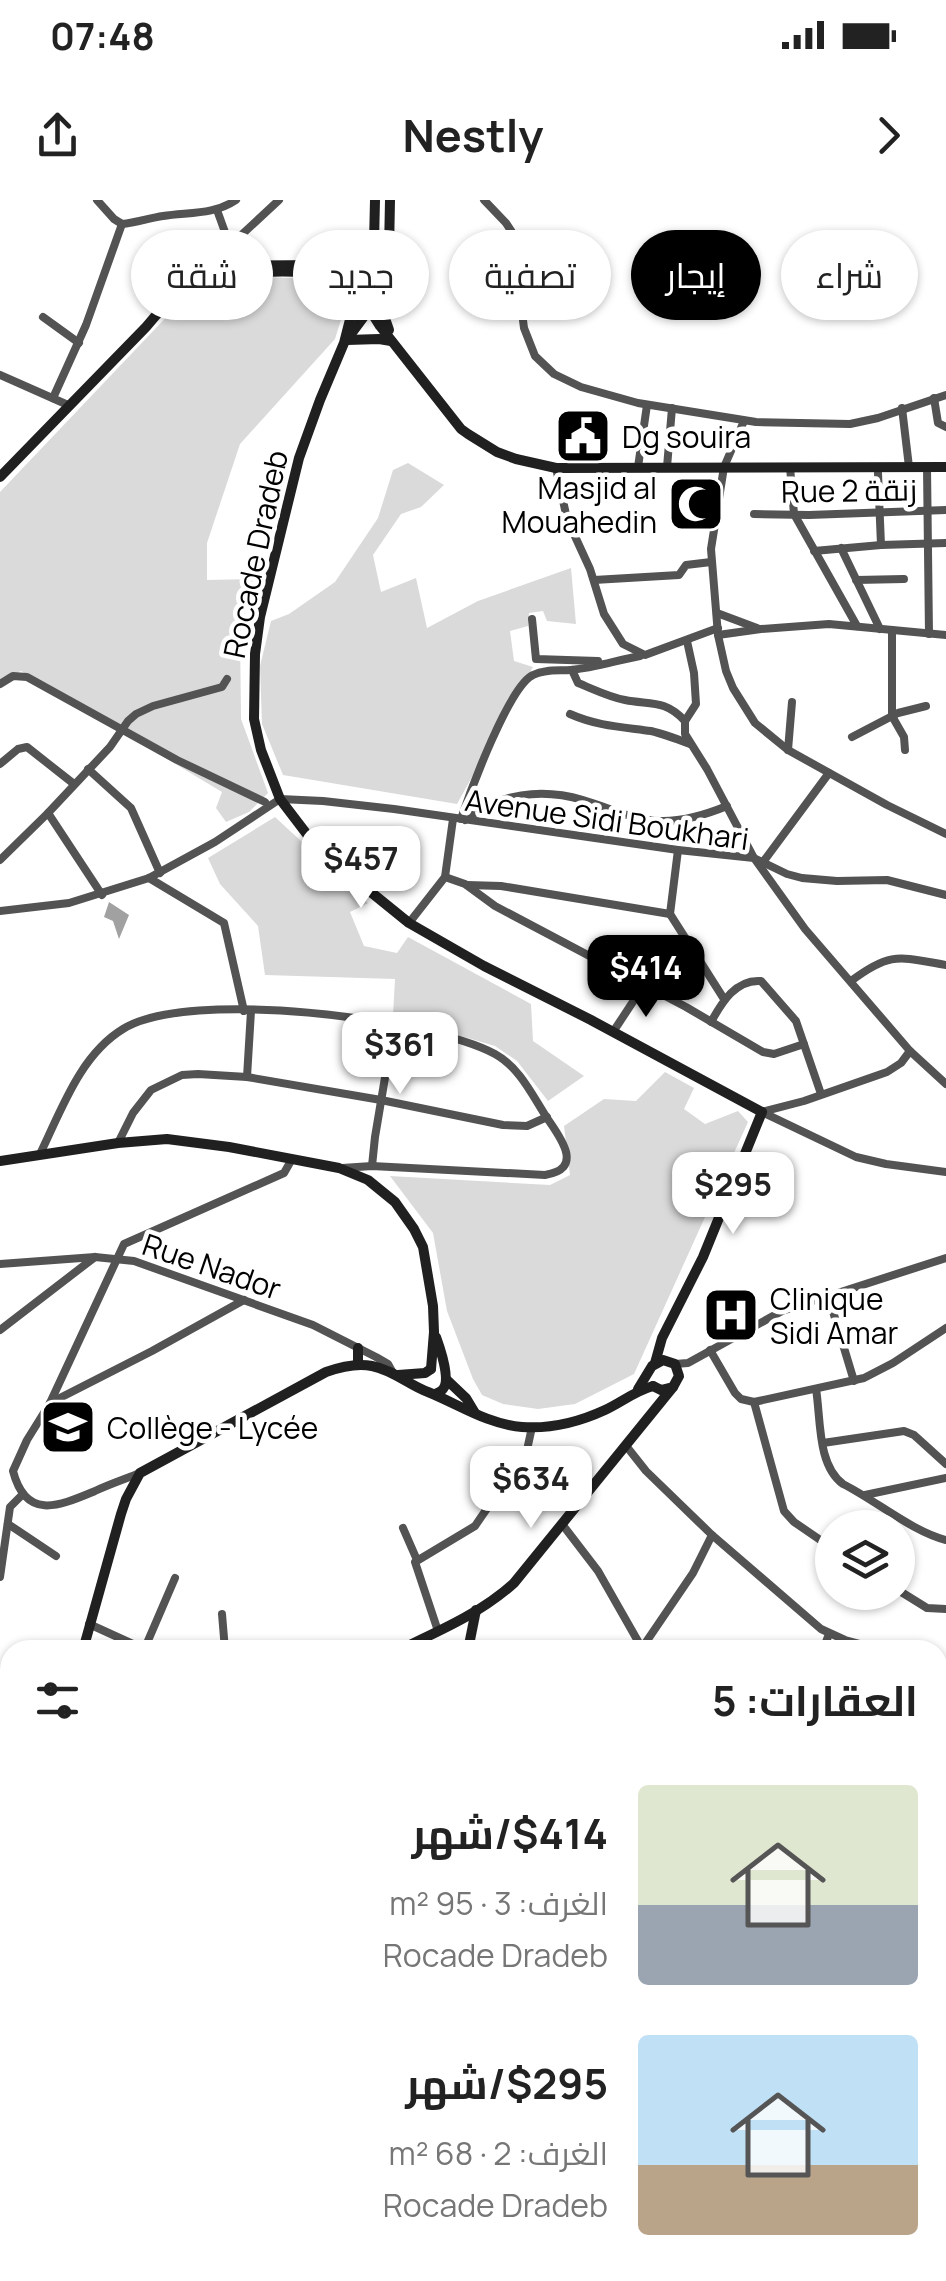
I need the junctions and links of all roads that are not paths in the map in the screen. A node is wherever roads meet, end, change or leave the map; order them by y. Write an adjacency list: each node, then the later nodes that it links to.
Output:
1 (97, 200): 9 (street)
2 (236, 200): 8 (street)
3 (279, 200): 11 (street)
4 (375, 200): 12 (street)
5 (390, 200): 13 (street)
6 (500, 201): 7 (street)
7 (486, 203): 26 (street)
8 (218, 210): 9 (street); 10 (street)
9 (122, 224): 20 (street)
10 (225, 230)
11 (247, 230)
12 (374, 230)
13 (389, 230)
14 (43, 317): 20 (street)
15 (151, 320): 27 (street)
16 (350, 320): 19 (street, Rocade Dradeb)
17 (363, 320): 19 (street, Rocade Dradeb)
18 (380, 320): 21 (street)
19 (346, 341): 21 (street); 85 (street, Rocade Dradeb)
20 (78, 343): 24 (street)
21 (395, 345): 39 (street)
22 (0, 375): 24 (street)
23 (946, 395): 25 (street)
24 (53, 398): 27 (street)
25 (934, 398): 29 (street); 31 (street)
26 (647, 404): 28 (street); 32 (street)
27 (68, 405): 41 (street)
28 (672, 408): 30 (street); 33 (street)
29 (902, 408): 30 (street); 36 (street)
30 (744, 422): 34 (street)
31 (946, 427)
32 (638, 467): 33 (street); 39 (street)
33 (667, 467): 34 (street)
34 (724, 467): 35 (street); 52 (street)
35 (790, 467): 36 (street); 46 (street)
36 (909, 467): 37 (street)
37 (927, 467): 38 (street); 43 (street)
38 (946, 467)
39 (556, 468): 54 (street)
40 (878, 473): 44 (street)
41 (0, 477)
42 (946, 510): 43 (street, Rue 2 زنقة)
43 (927, 511): 44 (street, Rue 2 زنقة); 47 (street)
44 (880, 513): 46 (street, Rue 2 زنقة); 49 (street)
45 (754, 514): 46 (street, Rue 2 زنقة)
46 (794, 514): 51 (street)
47 (927, 542): 48 (street); 49 (street); 63 (street)
48 (946, 543)
49 (881, 545): 50 (street)
50 (841, 548): 51 (street); 55 (street)
51 (814, 552): 58 (street)
52 (712, 562): 54 (street); 56 (street)
53 (904, 579): 55 (street)
54 (594, 580): 66 (street)
55 (856, 580): 60 (street)
56 (717, 613): 59 (street); 62 (street)
57 (532, 619): 67 (street)
58 (857, 626): 59 (street); 60 (street)
59 (761, 629): 62 (street)
60 (880, 629): 61 (street)
61 (892, 630): 63 (street); 74 (street)
62 (718, 632): 65 (street); 79 (street)
63 (930, 634): 64 (street)
64 (946, 635)
65 (687, 641): 66 (street); 75 (street)
66 (644, 655): 67 (street)
67 (612, 662): 68 (street)
68 (572, 670): 75 (street); 89 (street)
69 (227, 679): 76 (street)
70 (0, 684): 76 (street)
71 (792, 702): 79 (street)
72 (926, 706): 74 (street)
73 (570, 714): 78 (street)
74 (892, 716): 77 (street); 80 (street)
75 (685, 721): 78 (street)
76 (122, 730): 82 (street); 86 (street)
77 (852, 737)
78 (690, 744): 87 (street)
79 (788, 750): 83 (street)
80 (906, 750)
81 (0, 764): 84 (street)
82 (88, 769): 84 (street); 94 (street)
83 (830, 773): 90 (street); 93 (street)
84 (74, 784): 88 (street)
85 (280, 799): 89 (street, Avenue Sidi Boukhari); 94 (street); 104 (street, Rocade Dradeb)
86 (265, 802)
87 (727, 806): 89 (street); 93 (street)
88 (48, 812): 92 (street); 99 (street)
89 (460, 820): 91 (street, Avenue Sidi Boukhari); 95 (street)
90 (946, 834)
91 (678, 850): 93 (street, Avenue Sidi Boukhari); 103 (street)
92 (0, 860)
93 (758, 860): 100 (street); 106 (street, Avenue Sidi Boukhari)
94 (160, 873): 96 (street)
95 (445, 877): 97 (street); 104 (street)
96 (149, 878): 99 (street); 109 (street)
97 (465, 884): 98 (street); 101 (street)
98 (501, 886): 101 (street); 103 (street)
99 (102, 895): 102 (street)
100 (946, 895)
101 (496, 906): 107 (street)
102 (0, 911)
103 (670, 914): 108 (street)
104 (409, 923): 112 (street, Rocade Dradeb)
105 (946, 965): 106 (street)
106 (851, 981): 114 (street, Avenue Sidi Boukhari)
107 (644, 985): 110 (street); 112 (street)
108 (724, 999): 110 (street); 113 (street)
109 (248, 1011): 111 (street); 115 (street); 122 (street)
110 (712, 1022): 113 (street)
111 (394, 1024): 118 (street); 120 (street)
112 (613, 1032): 119 (street, Rocade Dradeb)
113 (804, 1044): 117 (street)
114 (910, 1051): 116 (street, Avenue Sidi Boukhari); 117 (street)
115 (247, 1078): 118 (street); 121 (street)
116 (946, 1084)
117 (821, 1094): 119 (street)
118 (380, 1100): 120 (street); 125 (street)
119 (762, 1112): 127 (street, Rocade Dradeb); 142 (street)
120 (547, 1118): 125 (street)
121 (118, 1143): 122 (street); 123 (street)
122 (40, 1154): 124 (street)
123 (292, 1160): 126 (street); 129 (street)
124 (0, 1161)
125 (372, 1166): 126 (street)
126 (339, 1168): 136 (street)
127 (946, 1172)
128 (95, 1257): 129 (street, Rue Nador); 131 (street, Rue Nador); 135 (street)
129 (117, 1258): 133 (street, Rue Nador); 150 (street)
130 (946, 1258): 132 (street)
131 (0, 1264)
132 (828, 1295): 138 (street); 145 (street)
133 (244, 1300): 137 (street, Rue Nador); 150 (street)
134 (946, 1328): 145 (street)
135 (0, 1330)
136 (434, 1332): 141 (street); 144 (street)
137 (358, 1348): 140 (street); 143 (street, Rue Nador)
138 (710, 1350): 139 (street); 149 (street)
139 (688, 1363): 142 (street); 146 (street)
140 (358, 1366): 143 (street); 157 (street)
141 (428, 1371): 143 (street); 144 (street); 148 (street)
142 (660, 1373): 146 (street); 146 (street); 151 (street); 153 (street)
143 (395, 1374): 148 (street)
144 (446, 1377): 148 (street); 152 (street)
145 (854, 1381): 147 (street)
146 (676, 1384): 151 (street)
147 (816, 1389): 149 (street); 154 (street)
148 (430, 1392): 152 (street)
149 (754, 1402): 165 (street)
150 (50, 1403): 159 (street)
151 (656, 1408): 155 (street)
152 (475, 1414): 153 (street)
153 (532, 1427): 168 (street)
154 (823, 1443): 156 (street); 160 (street)
155 (627, 1447): 162 (street); 164 (street)
156 (946, 1464)
157 (140, 1473): 159 (street); 175 (street)
158 (946, 1478): 160 (street)
159 (23, 1494): 161 (street)
160 (865, 1495): 166 (street)
161 (8, 1524): 167 (street); 169 (street)
162 (562, 1524): 173 (street); 184 (street)
163 (402, 1528): 168 (street)
164 (712, 1535): 177 (street); 185 (street)
165 (815, 1536)
166 (946, 1540)
167 (56, 1556)
168 (416, 1560): 176 (street)
169 (0, 1577)
170 (175, 1578): 180 (street)
171 (915, 1601): 172 (street)
172 (946, 1608)
173 (476, 1610): 176 (street); 183 (street)
174 (222, 1614): 181 (street)
175 (90, 1624): 178 (street); 179 (street)
176 (438, 1632): 182 (street)
177 (829, 1634): 186 (street); 187 (street)
178 (86, 1640)
179 (124, 1640)
180 (149, 1640)
181 (224, 1640)
182 (421, 1640)
183 (470, 1640)
184 (638, 1640)
185 (649, 1640)
186 (827, 1640)
187 (850, 1640)

